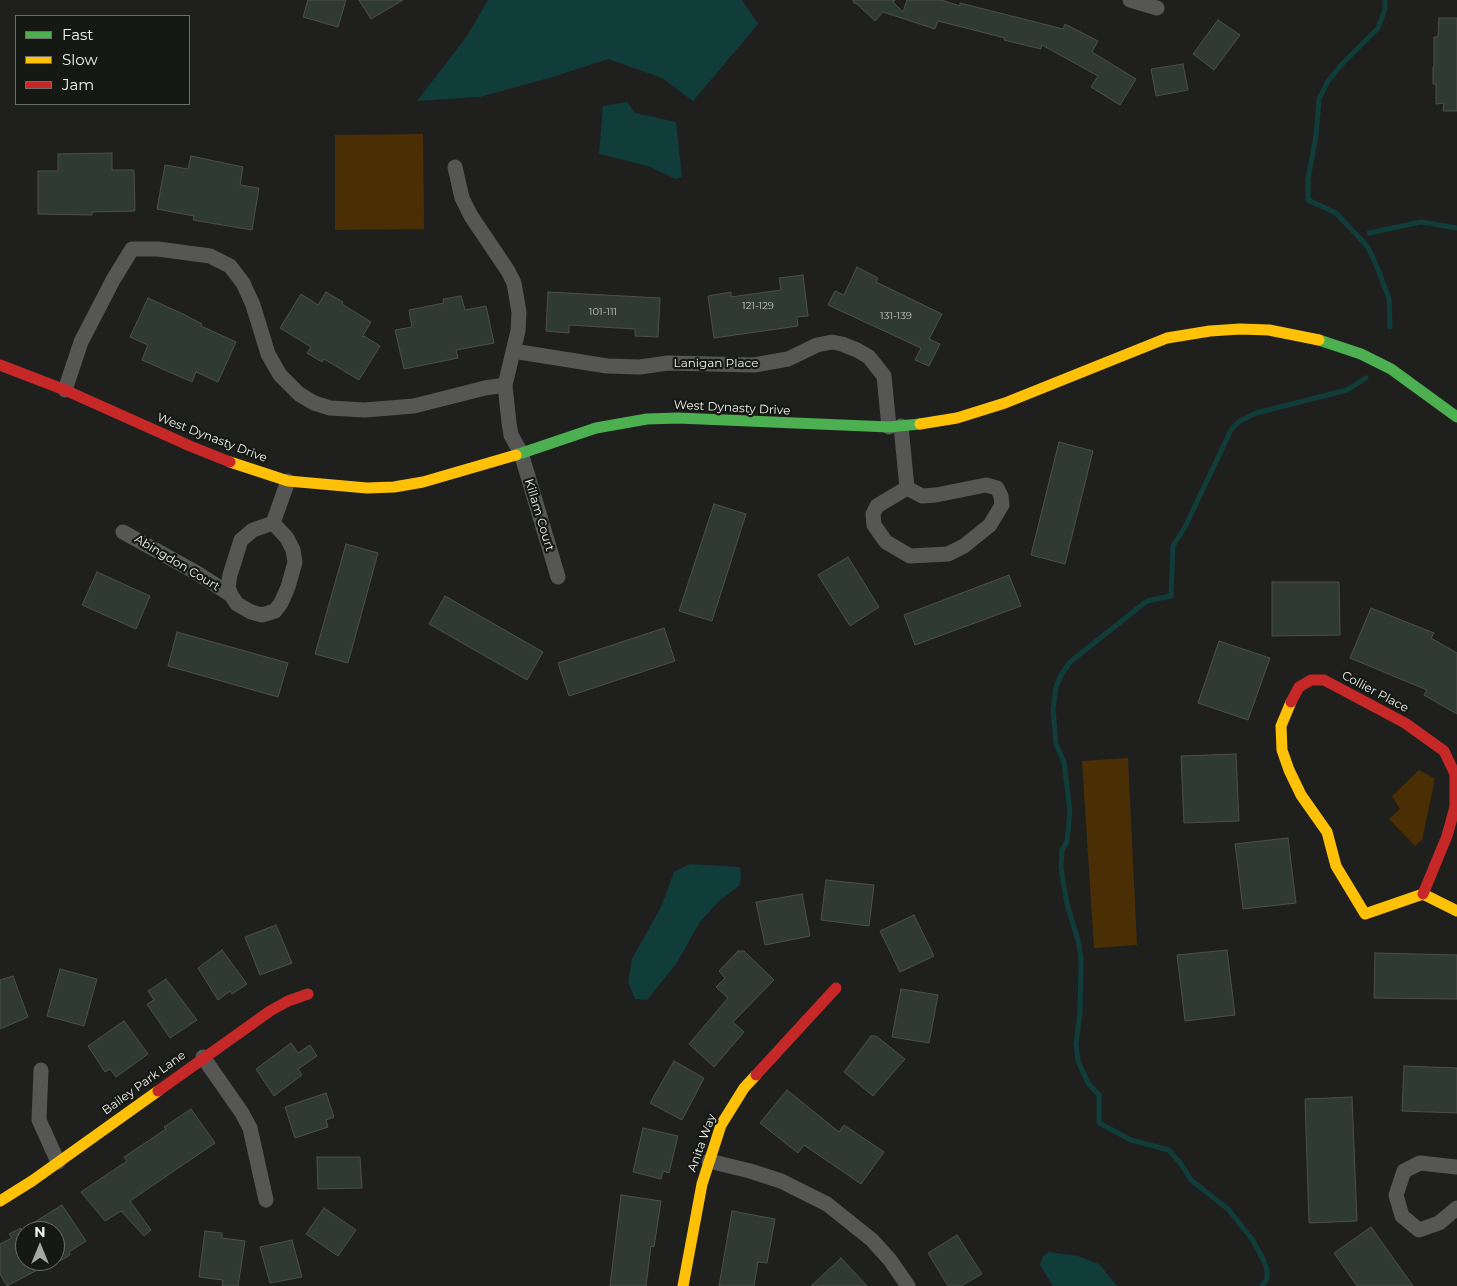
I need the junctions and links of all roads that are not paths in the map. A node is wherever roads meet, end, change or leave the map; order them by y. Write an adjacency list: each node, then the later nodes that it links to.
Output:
1 (1130, 0): 2 (street)
2 (1157, 8)
3 (455, 167): 4 (street, Killam Court)
4 (513, 351): 6 (street, Killam Court); 9 (street, Lanigan Place)
5 (0, 365): 7 (street, West Dynasty Drive)
6 (505, 385): 7 (street); 10 (street, Killam Court)
7 (65, 390): 11 (street, West Dynasty Drive)
8 (1457, 417): 9 (street, West Dynasty Drive)
9 (895, 426): 10 (street, West Dynasty Drive); 12 (street, Lanigan Place)
10 (521, 453): 11 (street, West Dynasty Drive); 15 (street, Killam Court)
11 (288, 481): 13 (street)
12 (907, 488): 12 (street)
13 (273, 523): 16 (street, Abingdon Court); 16 (street, Abingdon Court)
14 (123, 532): 16 (street, Abingdon Court)
15 (558, 577)
16 (231, 595)
17 (1423, 894): 17 (street, Collier Place); 18 (street)
18 (1457, 911)
19 (836, 988): 23 (street, Anita Way)
20 (308, 994): 21 (street, Bailey Park Lane)
21 (203, 1058): 24 (street, Bailey Park Lane); 26 (street)
22 (41, 1070): 24 (street)
23 (709, 1161): 29 (street, Anita Way); 30 (street)
24 (58, 1162): 27 (street, Bailey Park Lane)
25 (1457, 1167): 28 (street)
26 (266, 1200)
27 (0, 1201)
28 (1457, 1208)
29 (683, 1286)
30 (908, 1286)

